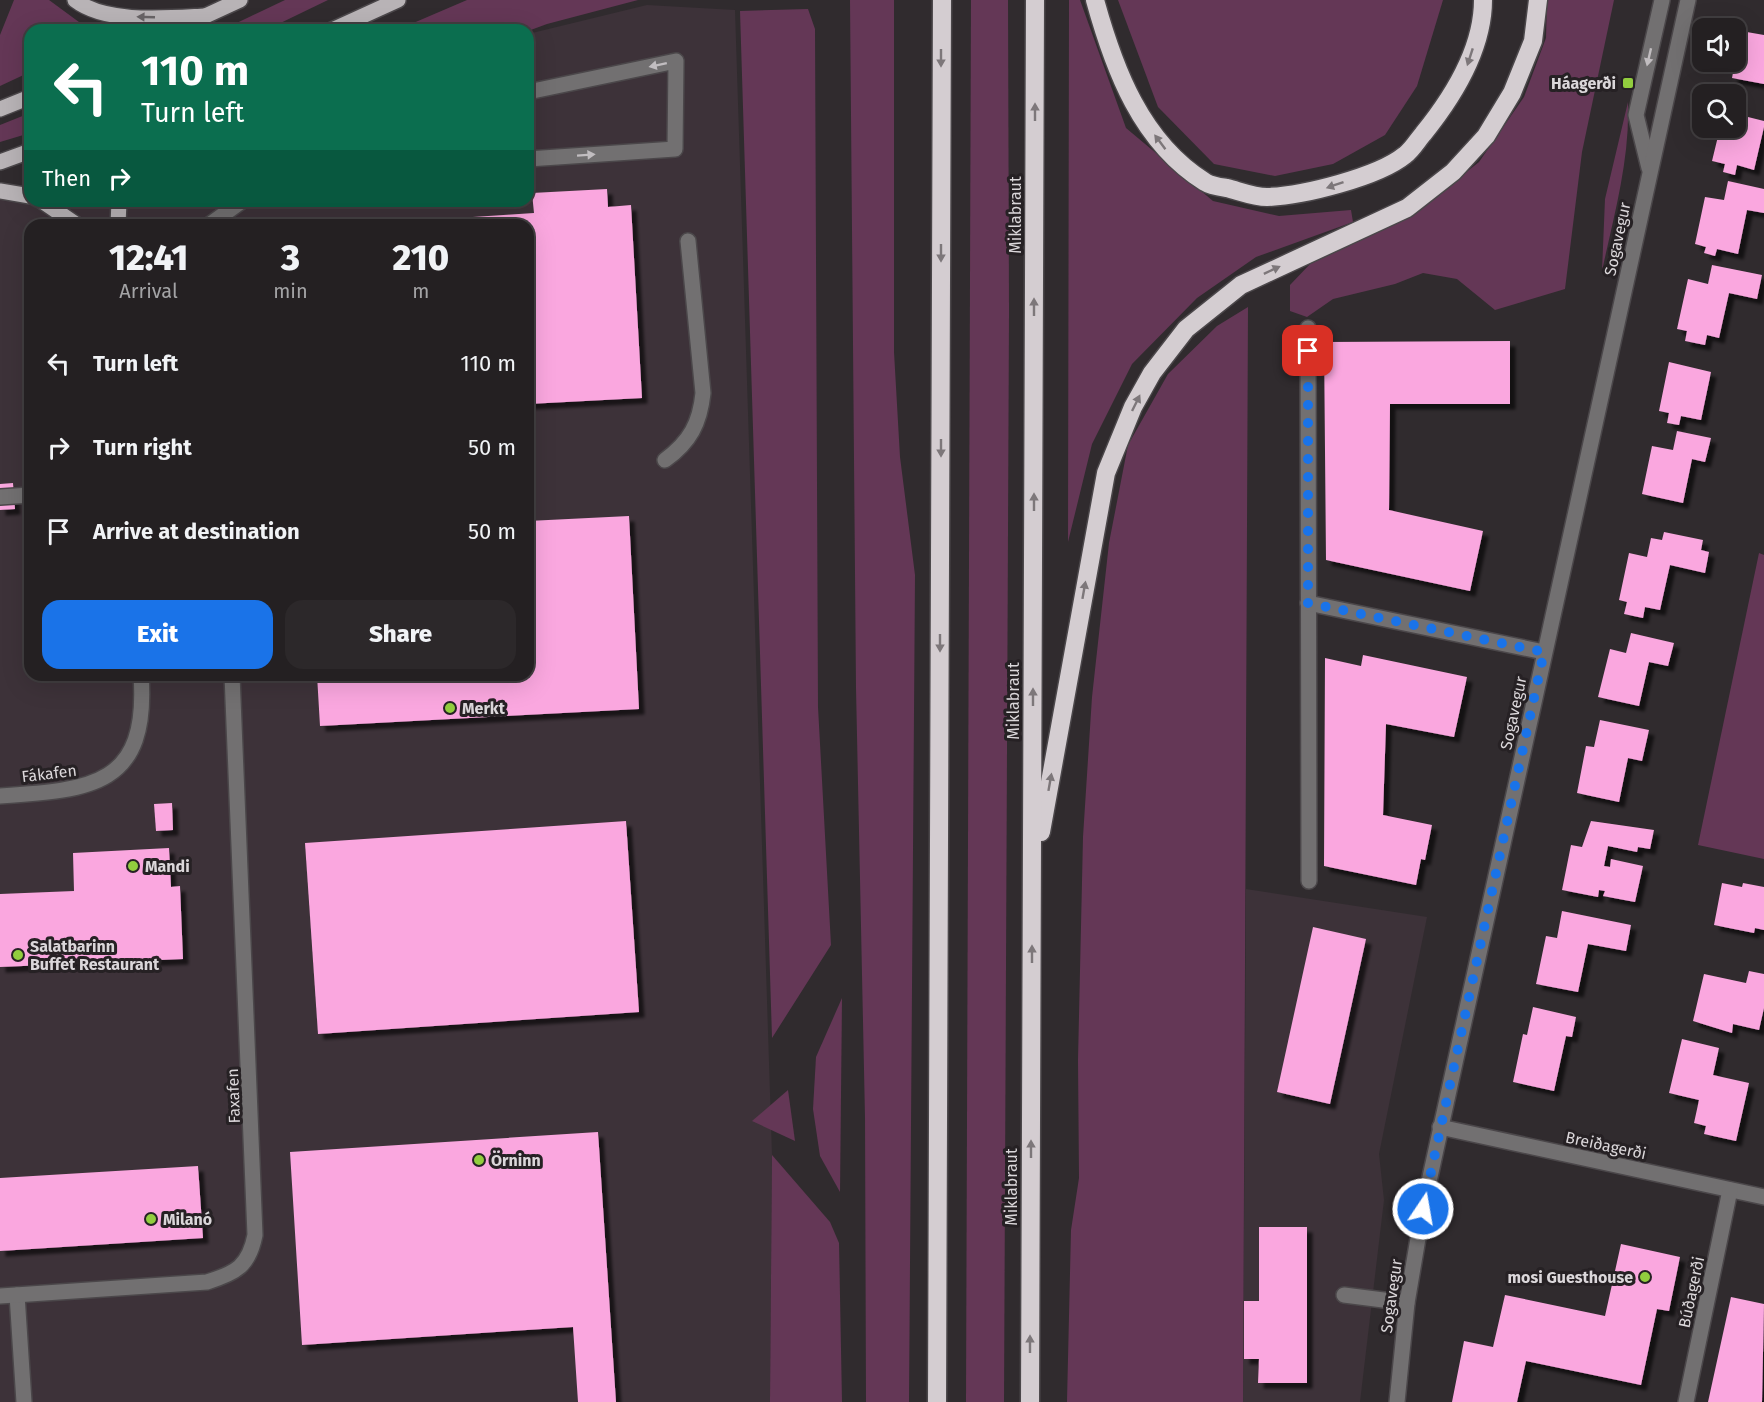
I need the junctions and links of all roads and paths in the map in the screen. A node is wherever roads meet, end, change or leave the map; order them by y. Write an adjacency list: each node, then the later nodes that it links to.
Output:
1 (75, 0): 11 (main road, one-way to 1)
2 (240, 0): 11 (main road)
3 (398, 0): 13 (main road)
4 (942, 0): 47 (highway, one-way to 47)
5 (1035, 0): 37 (highway, Miklabraut, one-way to 5)
6 (1095, 0): 7 (highway, one-way to 6)
7 (1483, 0)
8 (1538, 0): 37 (highway, one-way to 8)
9 (1662, 0): 20 (street, one-way to 20)
10 (1688, 0): 20 (street, Sogavegur)
11 (204, 16): 12 (main road)
12 (187, 24)
13 (345, 24)
14 (534, 91): 18 (street, one-way to 14)
15 (24, 100): 16 (main road)
16 (0, 109)
17 (24, 153): 19 (main road)
18 (534, 159)
19 (0, 162)
20 (1650, 174): 33 (street, Sogavegur)
21 (0, 191): 22 (main road)
22 (24, 195)
23 (51, 207): 25 (main road)
24 (234, 207): 26 (street)
25 (68, 219)
26 (217, 219)
27 (688, 241): 29 (street)
28 (1308, 328): 32 (street)
29 (665, 460)
30 (24, 495): 31 (street)
31 (0, 497)
32 (1308, 603): 33 (street); 38 (street)
33 (1544, 652): 39 (street, Sogavegur)
34 (141, 681): 36 (street, Fákafen)
35 (232, 681): 42 (street, Faxafen)
36 (0, 796)
37 (1032, 881): 48 (highway, Miklabraut, one-way to 37)
38 (1309, 881)
39 (1440, 1127): 40 (street, Breiðagerði); 45 (street, Sogavegur)
40 (1731, 1190): 41 (street, Breiðagerði); 50 (street, Búðagerði)
41 (1764, 1197)
42 (17, 1295): 44 (street, Faxafen); 46 (street)
43 (1344, 1295): 45 (street)
44 (0, 1296)
45 (1407, 1303): 49 (street, Sogavegur)
46 (24, 1402)
47 (937, 1402)
48 (1030, 1402)
49 (1397, 1402)
50 (1686, 1402)

